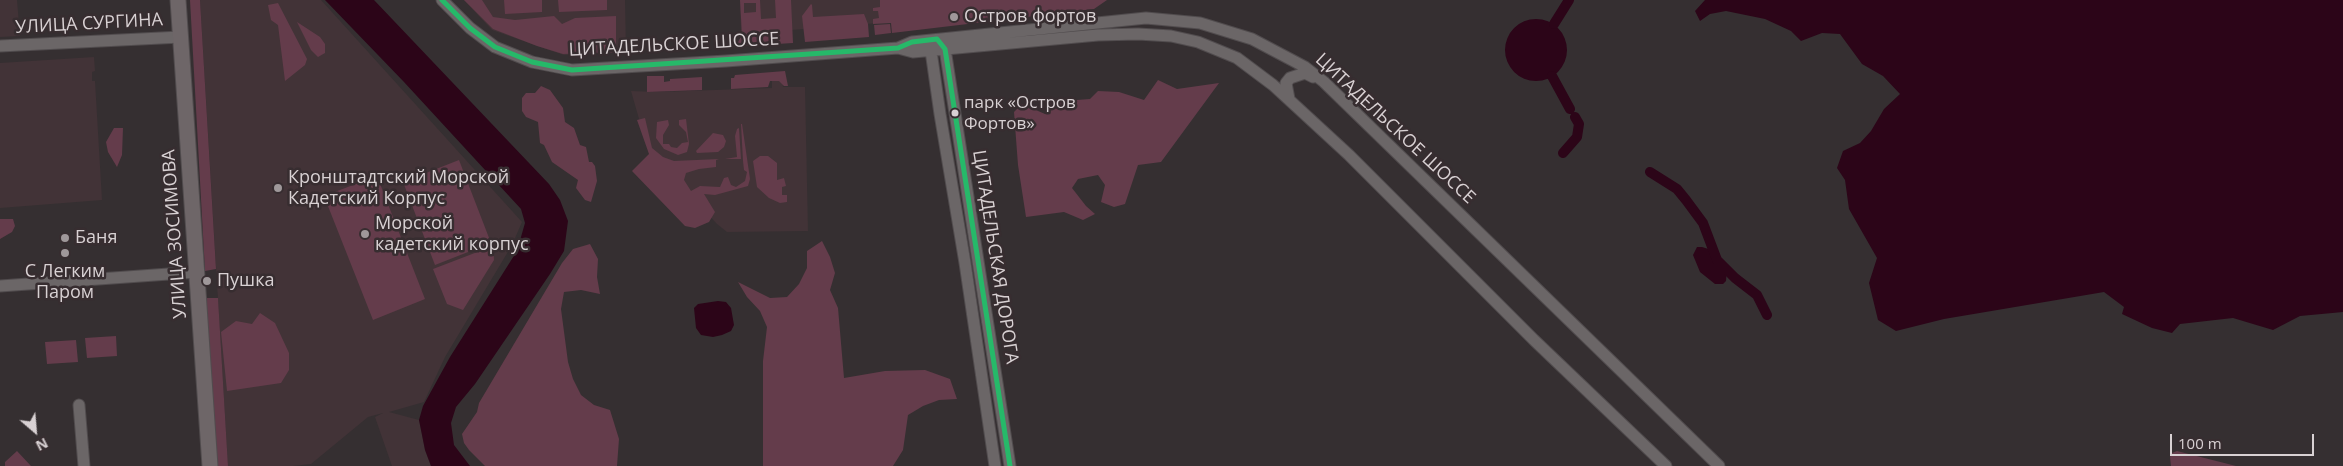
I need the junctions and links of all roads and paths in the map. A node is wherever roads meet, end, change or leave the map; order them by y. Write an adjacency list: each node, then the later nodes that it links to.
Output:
1 (178, 0): 3 (main road, УЛИЦА ЗОСИМОВА)
2 (442, 0): 6 (street, ЦИТАДЕЛЬСКОЕ ШОССЕ)
3 (181, 37): 5 (street, УЛИЦА СУРГИНА); 11 (main road, УЛИЦА ЗОСИМОВА)
4 (937, 39): 6 (street, ЦИТАДЕЛЬСКОЕ ШОССЕ); 7 (street, ЦИТАДЕЛЬСКАЯ ДОРОГА); 8 (street); 9 (street, ЦИТАДЕЛЬСКОЕ ШОССЕ)
5 (0, 46)
6 (898, 48): 8 (street, ЦИТАДЕЛЬСКОЕ ШОССЕ)
7 (945, 49): 8 (street, ЦИТАДЕЛЬСКОЕ ШОССЕ); 10 (street, ЦИТАДЕЛЬСКОЕ ШОССЕ); 17 (street, ЦИТАДЕЛЬСКАЯ ДОРОГА)
8 (931, 51): 16 (street, ЦИТАДЕЛЬСКАЯ ДОРОГА)
9 (1324, 82): 10 (street); 19 (street, ЦИТАДЕЛЬСКОЕ ШОССЕ)
10 (1288, 99): 18 (street, ЦИТАДЕЛЬСКОЕ ШОССЕ)
11 (197, 272): 12 (street); 15 (main road, УЛИЦА ЗОСИМОВА)
12 (0, 286)
13 (79, 405): 14 (street)
14 (84, 466)
15 (210, 466)
16 (995, 466)
17 (1010, 466)
18 (1666, 466)
19 (1719, 466)

